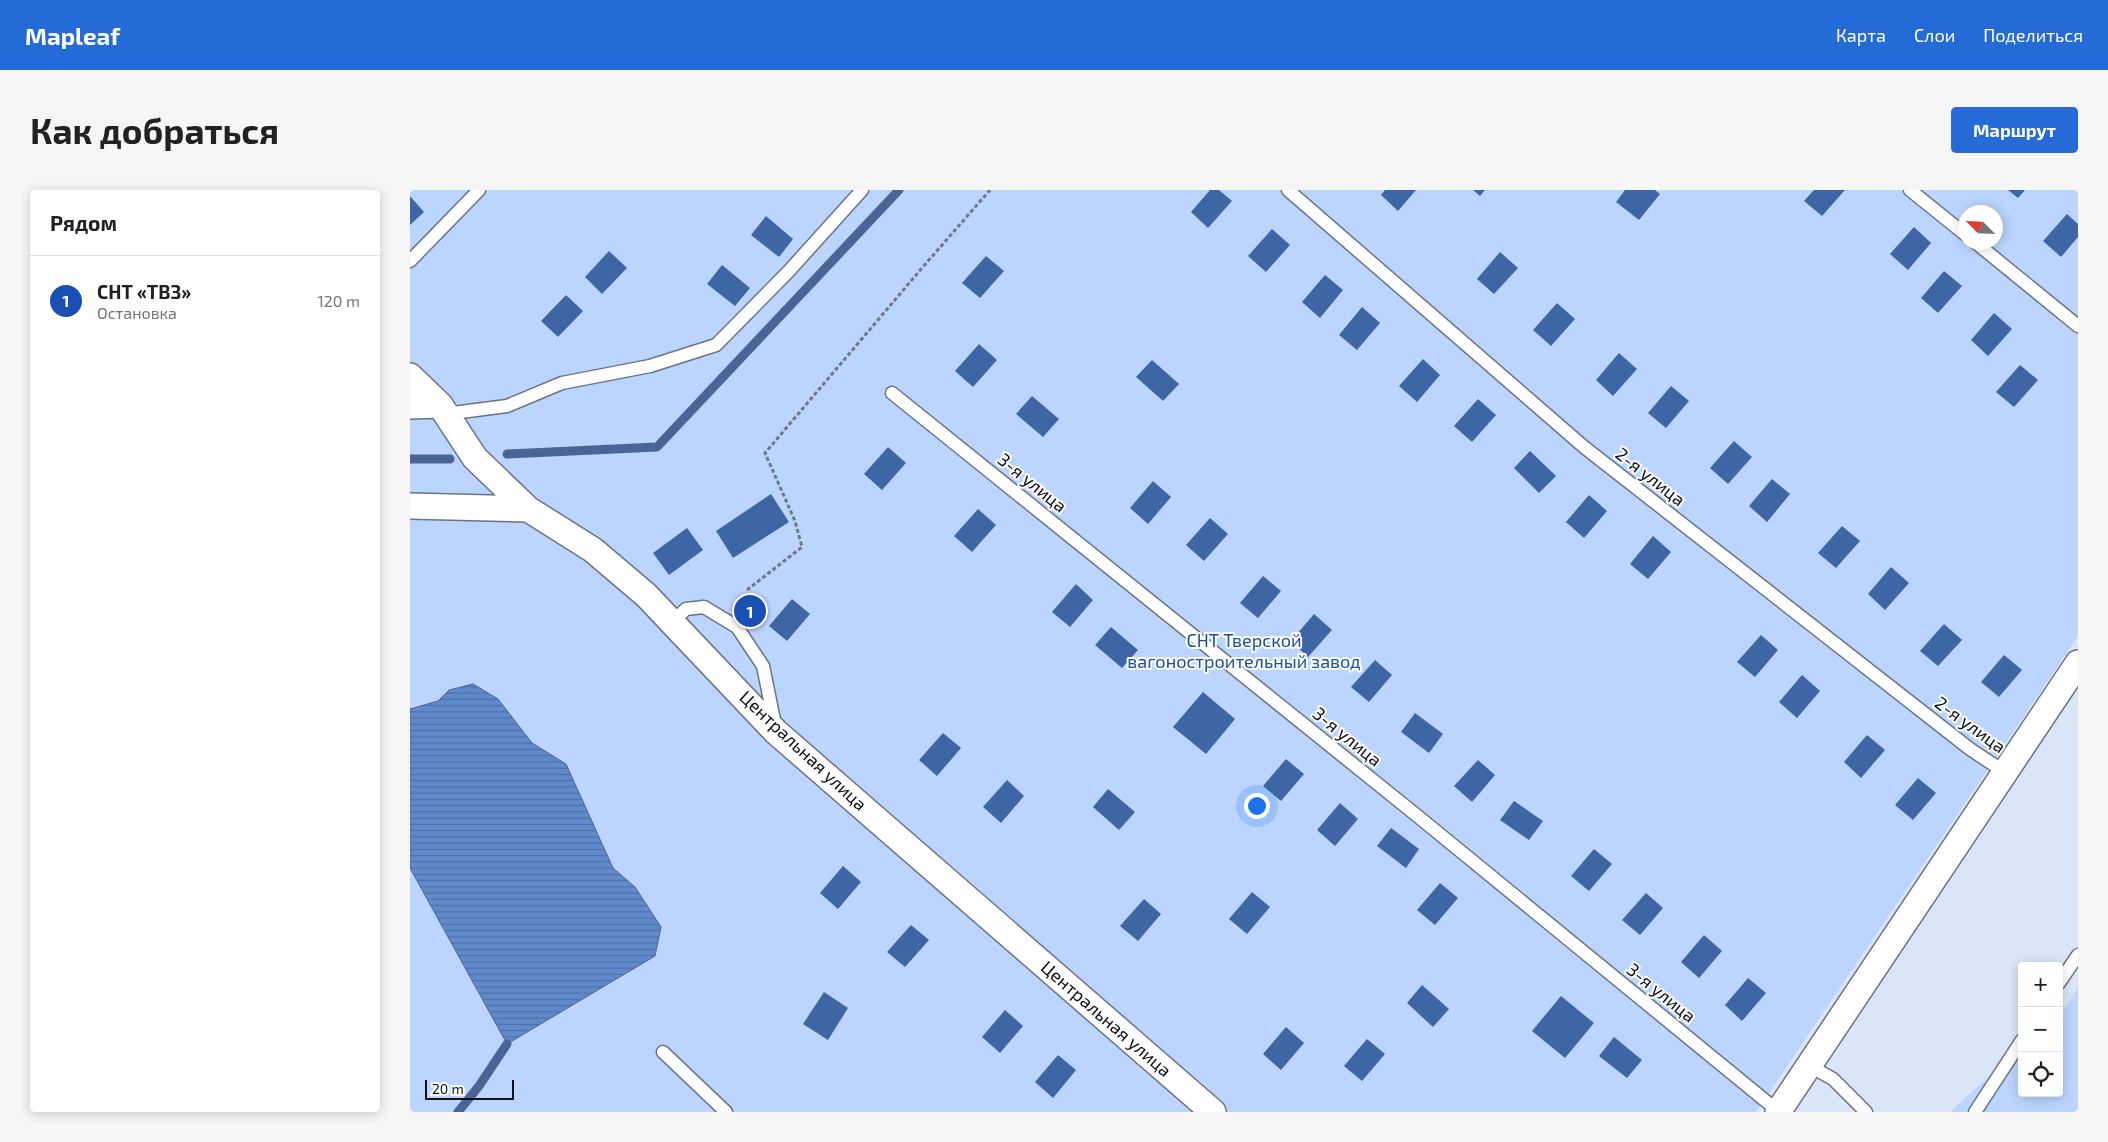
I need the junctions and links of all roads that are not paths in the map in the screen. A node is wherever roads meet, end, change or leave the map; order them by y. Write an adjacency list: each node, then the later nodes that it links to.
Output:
1 (479, 190): 7 (lane)
2 (862, 190): 12 (lane)
3 (1288, 190): 18 (lane, 2-я улица)
4 (1910, 190): 5 (lane)
5 (1958, 229)
6 (1985, 250): 8 (lane)
7 (410, 261)
8 (2078, 326)
9 (410, 376): 12 (street, Центральная улица)
10 (892, 393): 26 (lane, 3-я улица)
11 (410, 406): 12 (street)
12 (443, 409): 14 (street, Центральная улица)
13 (410, 506): 14 (street)
14 (528, 509): 15 (street, Центральная улица)
15 (672, 622): 17 (street, Центральная улица); 17 (lane)
16 (2078, 663): 18 (street)
17 (776, 732): 25 (street, Центральная улица)
18 (2006, 772): 23 (street)
19 (2078, 955): 20 (lane)
20 (2063, 977)
21 (2018, 1046): 28 (lane)
22 (663, 1052): 24 (lane)
23 (1808, 1066): 26 (street); 27 (lane)
24 (726, 1112)
25 (1213, 1112)
26 (1778, 1112)
27 (1866, 1112)
28 (1975, 1112)

